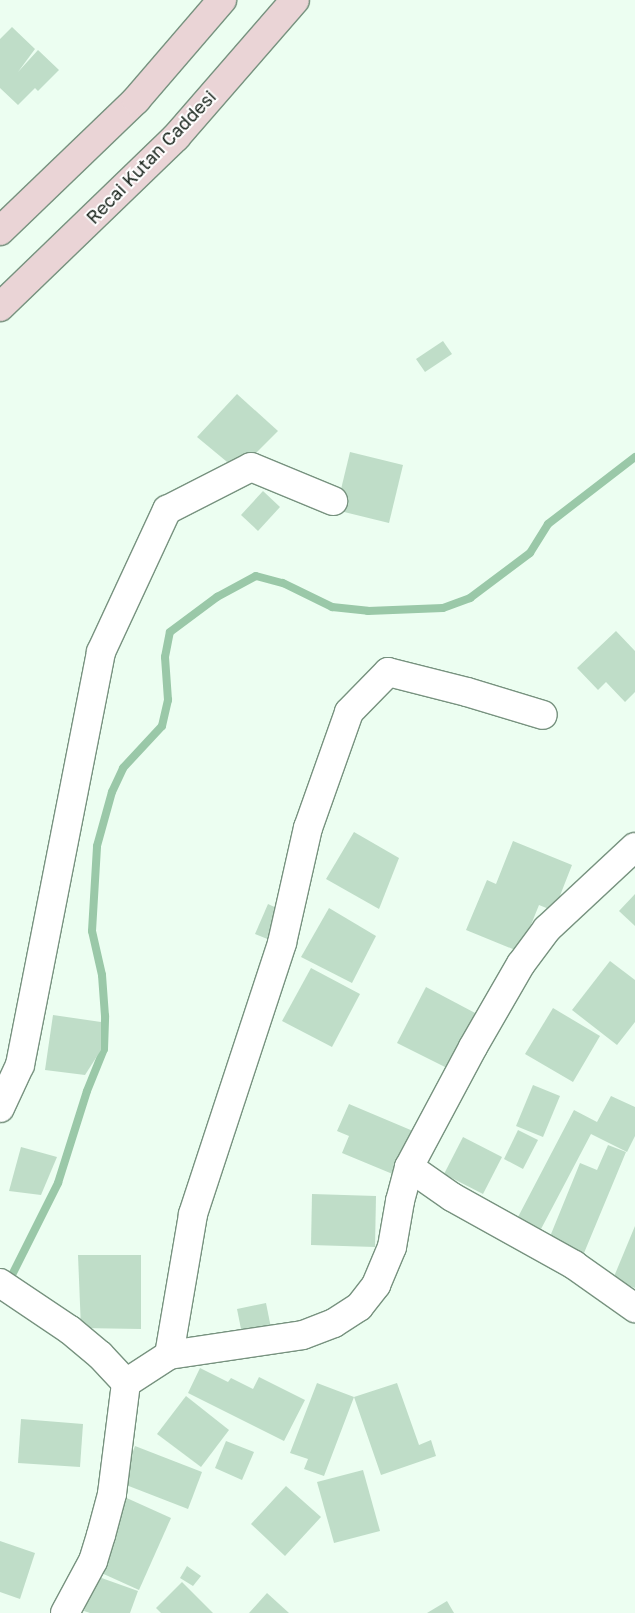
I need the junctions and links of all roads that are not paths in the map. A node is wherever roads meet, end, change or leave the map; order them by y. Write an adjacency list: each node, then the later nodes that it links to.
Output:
1 (222, 0): 3 (main road)
2 (295, 0): 4 (main road, Recai Kutan Caddesi)
3 (0, 231)
4 (0, 307)
5 (333, 500): 8 (street)
6 (543, 715): 12 (street)
7 (635, 847): 9 (street)
8 (0, 1108)
9 (409, 1167): 11 (street); 12 (street)
10 (0, 1283): 13 (street)
11 (635, 1308)
12 (169, 1355): 13 (street)
13 (126, 1383): 14 (street)
14 (65, 1613)

